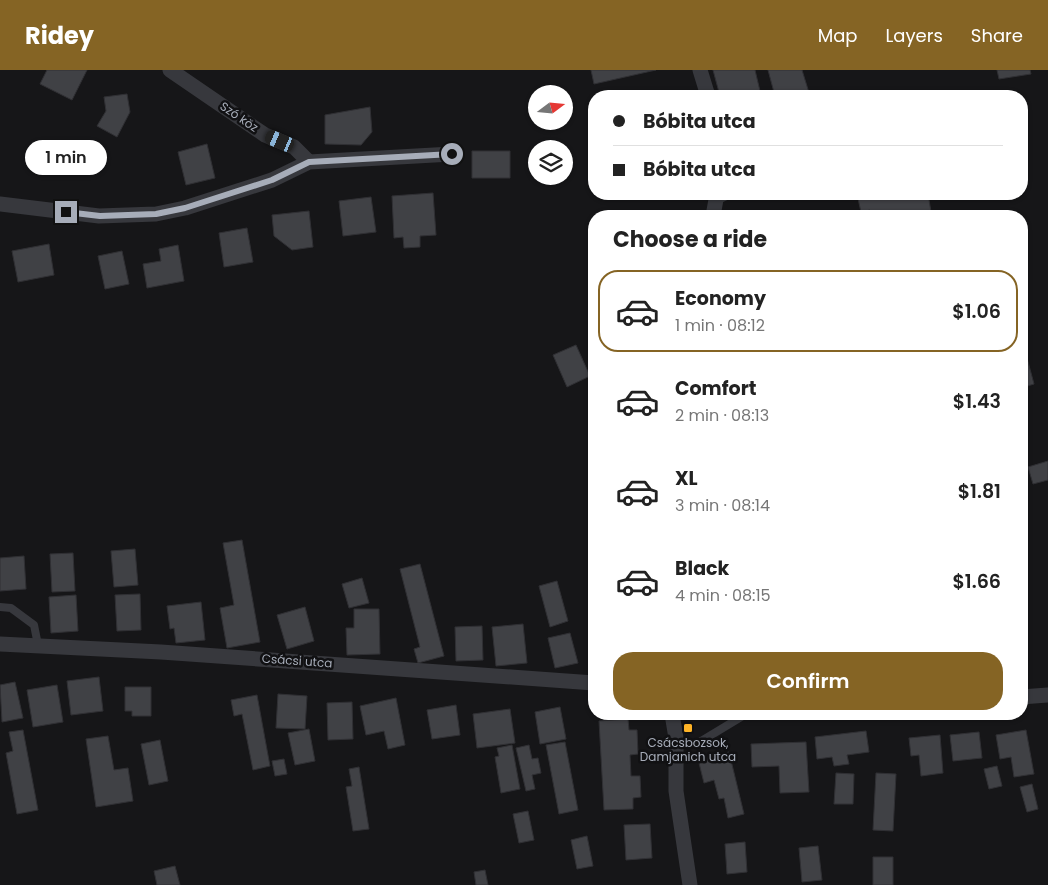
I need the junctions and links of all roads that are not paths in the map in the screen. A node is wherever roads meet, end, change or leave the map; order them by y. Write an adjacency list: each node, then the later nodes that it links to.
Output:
1 (170, 70): 5 (street, Szó köz)
2 (700, 70): 3 (street)
3 (706, 90)
4 (452, 154): 5 (street)
5 (309, 162): 6 (street)
6 (0, 204)
7 (0, 607): 9 (lane)
8 (0, 644): 9 (street, Csácsi utca)
9 (38, 645): 10 (street, Csácsi utca)
10 (588, 683)
11 (1048, 695): 12 (street)
12 (1028, 696)
13 (673, 720): 16 (street)
14 (736, 720): 15 (lane)
15 (698, 743)
16 (690, 885)

